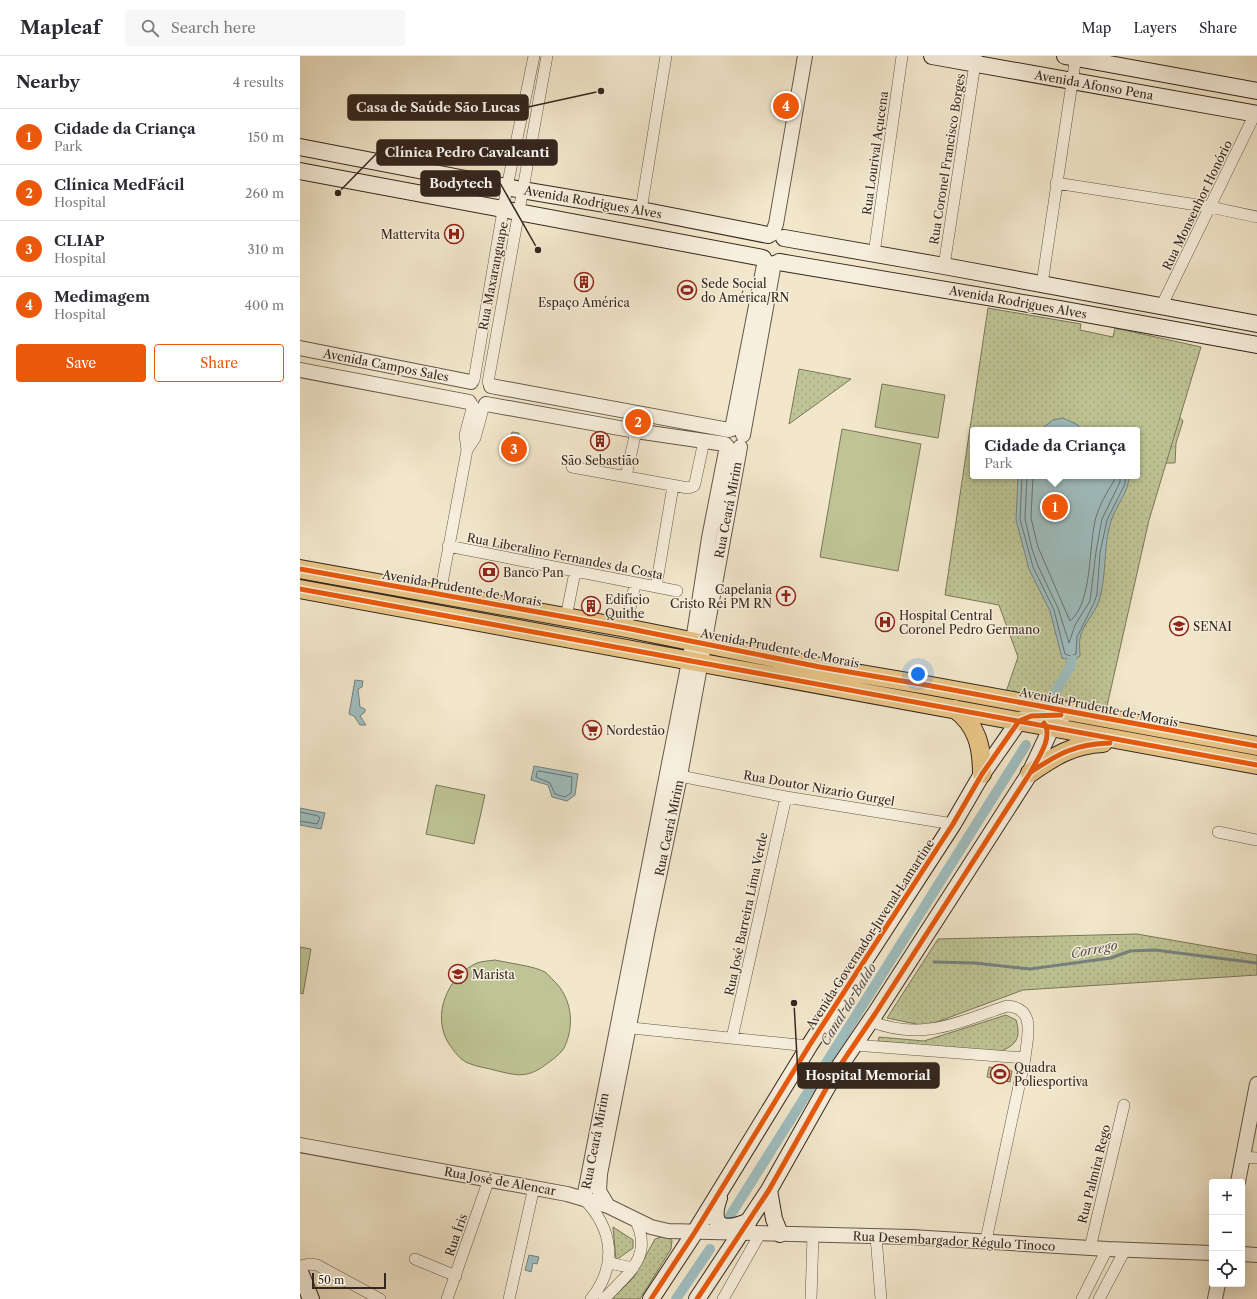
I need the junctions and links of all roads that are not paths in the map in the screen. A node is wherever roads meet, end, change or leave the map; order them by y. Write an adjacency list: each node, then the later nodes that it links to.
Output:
1 (534, 56): 18 (street, Rua Maxaranguape)
2 (547, 56): 18 (street, Rua Maxaranguape)
3 (666, 56): 23 (street)
4 (805, 56): 26 (street)
5 (902, 56): 28 (street, Rua Lourival Açucena)
6 (932, 56): 8 (main road, Avenida Afonso Pena)
7 (1072, 57): 9 (street); 10 (main road, Avenida Afonso Pena)
8 (976, 60): 9 (main road, Avenida Afonso Pena); 30 (street, Rua Coronel Francisco Borges)
9 (1072, 80): 11 (main road, Avenida Afonso Pena); 17 (street)
10 (1257, 91)
11 (1256, 114): 21 (street, Rua Monsenhor Honório)
12 (300, 147): 13 (main road, Avenida Rodrigues Alves)
13 (344, 156): 14 (main road, Avenida Rodrigues Alves); 16 (main road)
14 (411, 169): 18 (main road, Avenida Rodrigues Alves); 19 (main road)
15 (300, 170): 16 (main road, Avenida Rodrigues Alves)
16 (341, 178): 19 (main road, Avenida Rodrigues Alves)
17 (1056, 183): 21 (street); 32 (street)
18 (515, 189): 20 (main road, Avenida Rodrigues Alves); 22 (street, Rua Maxaranguape)
19 (407, 191): 22 (main road, Avenida Rodrigues Alves)
20 (624, 207): 23 (main road, Avenida Rodrigues Alves); 25 (main road)
21 (1210, 207): 24 (street); 34 (street, Rua Monsenhor Honório)
22 (511, 210): 25 (main road, Avenida Rodrigues Alves); 44 (street, Rua Maxaranguape)
23 (641, 210): 26 (main road, Avenida Rodrigues Alves); 27 (main road)
24 (1257, 216)
25 (620, 231): 27 (main road, Avenida Rodrigues Alves)
26 (776, 233): 28 (main road, Avenida Rodrigues Alves); 29 (main road); 29 (main road)
27 (638, 234): 29 (main road, Avenida Rodrigues Alves)
28 (878, 255): 30 (main road, Avenida Rodrigues Alves); 31 (main road)
29 (770, 261): 31 (main road, Avenida Rodrigues Alves); 47 (street, Rua Ceará Mirim)
30 (944, 266): 32 (main road, Avenida Rodrigues Alves)
31 (877, 278): 35 (main road, Avenida Rodrigues Alves)
32 (1042, 284): 33 (main road, Avenida Rodrigues Alves)
33 (1062, 288): 34 (main road, Avenida Rodrigues Alves); 35 (main road)
34 (1161, 307): 36 (main road, Avenida Rodrigues Alves)
35 (1059, 309): 38 (main road, Avenida Rodrigues Alves)
36 (1181, 310): 37 (main road, Avenida Rodrigues Alves); 38 (main road)
37 (1257, 324)
38 (1176, 330): 39 (main road, Avenida Rodrigues Alves)
39 (1257, 345)
40 (300, 348): 41 (street, Avenida Campos Sales)
41 (356, 359): 43 (street); 44 (street, Avenida Campos Sales)
42 (300, 370): 43 (street, Avenida Campos Sales)
43 (352, 380): 45 (street, Avenida Campos Sales)
44 (481, 382): 45 (street); 45 (street); 47 (street, Avenida Campos Sales)
45 (478, 404): 46 (street, Avenida Campos Sales); 52 (street)
46 (636, 431): 48 (street, Avenida Campos Sales); 50 (street)
47 (733, 438): 48 (street, Avenida Campos Sales); 66 (street, Rua Ceará Mirim)
48 (704, 441): 51 (street)
49 (572, 467): 50 (street)
50 (626, 476): 51 (street)
51 (673, 486): 57 (street)
52 (448, 546): 54 (street, Rua Liberalino Fernandes da Costa); 60 (street)
53 (300, 569): 55 (main road, Avenida Prudente de Morais)
54 (575, 572): 56 (street, Rua Liberalino Fernandes da Costa); 63 (street)
55 (370, 581): 60 (main road, Avenida Prudente de Morais); 61 (main road)
56 (635, 584): 57 (street, Rua Liberalino Fernandes da Costa); 65 (street)
57 (656, 587): 59 (street, Rua Liberalino Fernandes da Costa)
58 (300, 589): 61 (main road)
59 (677, 591)
60 (440, 594): 62 (main road, Avenida Prudente de Morais)
61 (366, 601): 64 (main road)
62 (511, 607): 63 (main road, Avenida Prudente de Morais); 64 (main road)
63 (566, 617): 65 (main road, Avenida Prudente de Morais)
64 (508, 626): 67 (main road)
65 (626, 628): 66 (main road, Avenida Prudente de Morais)
66 (698, 642): 67 (street, Rua Ceará Mirim); 68 (main road, Avenida Prudente de Morais)
67 (695, 661): 69 (main road); 80 (street, Rua Ceará Mirim); 86 (street, Rua Ceará Mirim)
68 (820, 667): 69 (main road); 70 (main road, Avenida Prudente de Morais)
69 (768, 676): 71 (main road)
70 (1014, 701): 72 (main road, Avenida Prudente de Morais); 74 (main road)
71 (955, 709): 73 (main road); 79 (main road)
72 (1100, 717): 74 (main road); 76 (main road, Avenida Prudente de Morais)
73 (1019, 721): 74 (main road); 79 (main road, Avenida Governador Juvenal Lamartine)
74 (1043, 721): 75 (main road); 78 (main road)
75 (1135, 743): 77 (main road); 78 (main road)
76 (1257, 746)
77 (1257, 765)
78 (1030, 773): 85 (main road)
79 (982, 774): 82 (main road, Avenida Governador Juvenal Lamartine)
80 (680, 776): 81 (street, Rua Doutor Nizario Gurgel); 86 (street, Rua Ceará Mirim)
81 (786, 797): 82 (street, Rua Doutor Nizario Gurgel); 87 (street, Rua José Barreira Lima Verde)
82 (954, 824): 89 (main road, Avenida Governador Juvenal Lamartine)
83 (1218, 832): 84 (street)
84 (1257, 840)
85 (870, 1021): 88 (main road); 90 (street)
86 (623, 1027): 87 (street); 100 (street, Rua Ceará Mirim); 101 (street, Rua Ceará Mirim)
87 (732, 1038): 89 (street)
88 (854, 1045): 90 (street); 99 (main road)
89 (809, 1046): 98 (main road, Avenida Governador Juvenal Lamartine)
90 (1026, 1058): 109 (street)
91 (1257, 1085): 94 (street)
92 (1124, 1105): 110 (street, Rua Palmira Rego)
93 (300, 1145): 95 (street, Rua José de Alencar)
94 (1250, 1157): 96 (street)
95 (489, 1179): 97 (street, Rua José de Alencar); 121 (street, Rua Íris)
96 (1239, 1179)
97 (534, 1187): 100 (street, Rua José de Alencar); 126 (street)
98 (723, 1187): 103 (main road); 104 (main road, Avenida Governador Juvenal Lamartine)
99 (769, 1190): 103 (main road); 106 (main road)
100 (584, 1198): 101 (street, Rua José de Alencar); 117 (street)
101 (608, 1206): 102 (street, Rua José de Alencar)
102 (635, 1219): 104 (street, Rua José de Alencar); 119 (street)
103 (745, 1227): 104 (street, Rua Desembargador Régulo Tinoco); 105 (street, Rua Desembargador Régulo Tinoco); 130 (main road)
104 (695, 1232): 129 (main road, Avenida Governador Juvenal Lamartine)
105 (760, 1234): 106 (street, Rua Desembargador Régulo Tinoco); 131 (street)
106 (780, 1234): 107 (street, Rua Desembargador Régulo Tinoco)
107 (813, 1235): 108 (street, Rua Desembargador Régulo Tinoco); 132 (street)
108 (876, 1236): 109 (street, Rua Desembargador Régulo Tinoco); 133 (street)
109 (986, 1240): 110 (street, Rua Desembargador Régulo Tinoco)
110 (1090, 1248): 111 (street, Rua Desembargador Régulo Tinoco)
111 (1107, 1249): 112 (street, Rua Desembargador Régulo Tinoco); 134 (street)
112 (1125, 1250): 113 (street, Rua Desembargador Régulo Tinoco); 135 (street)
113 (1209, 1253)
114 (1245, 1254): 115 (street)
115 (1257, 1255)
116 (415, 1259): 121 (street)
117 (608, 1260): 119 (street); 127 (street)
118 (300, 1266): 124 (street)
119 (633, 1268): 128 (street)
120 (300, 1272): 123 (main road)
121 (456, 1276): 125 (street, Rua Íris)
122 (1217, 1287): 136 (street)
123 (311, 1299)
124 (380, 1299)
125 (447, 1299)
126 (509, 1299)
127 (591, 1299)
128 (604, 1299)
129 (651, 1299)
130 (697, 1299)
131 (723, 1299)
132 (811, 1299)
133 (881, 1299)
134 (1082, 1299)
135 (1099, 1299)
136 (1215, 1299)

